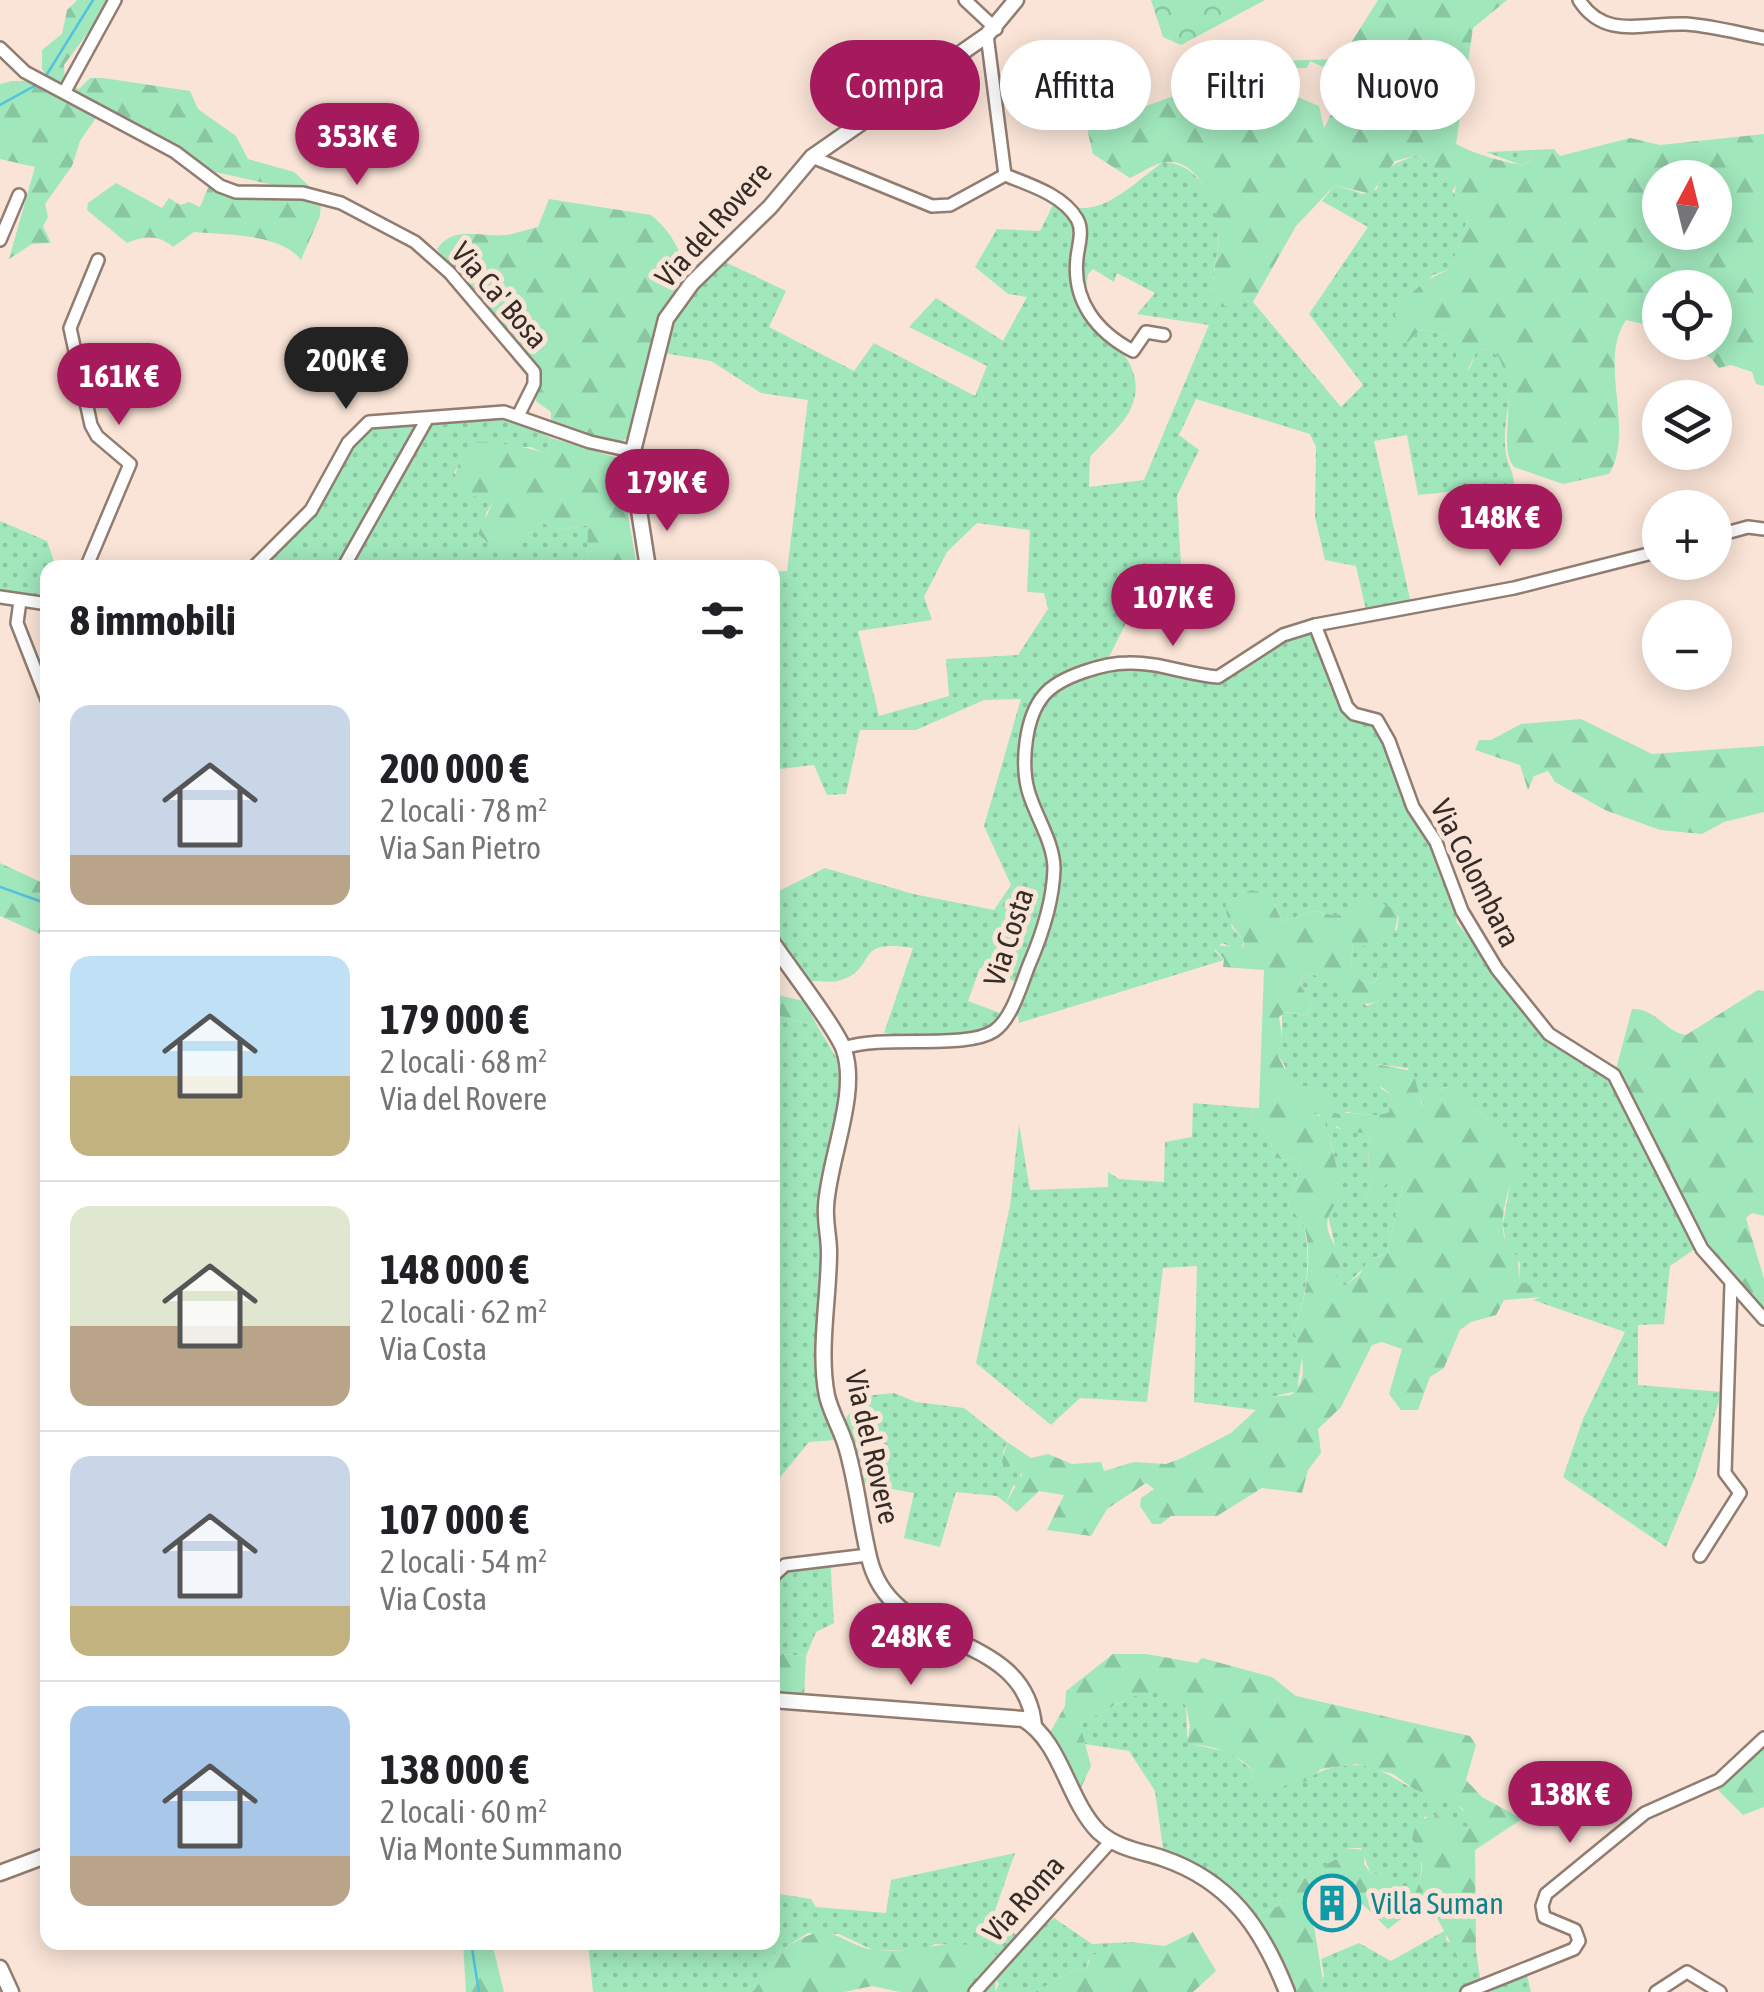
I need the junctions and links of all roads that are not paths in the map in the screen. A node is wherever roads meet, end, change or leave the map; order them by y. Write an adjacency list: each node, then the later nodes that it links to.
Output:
1 (115, 0): 8 (street)
2 (966, 0): 5 (street)
3 (1016, 0): 5 (street)
4 (1579, 0): 6 (street)
5 (992, 32): 9 (street, Via del Rovere); 10 (street)
6 (1764, 38)
7 (0, 48): 8 (street, Via Ca' Bosa)
8 (65, 91): 15 (street, Via Ca' Bosa)
9 (812, 157): 10 (street); 17 (street, Via del Rovere)
10 (1005, 175): 14 (street)
11 (19, 195): 12 (street)
12 (0, 240)
13 (98, 260): 21 (street)
14 (1164, 334)
15 (519, 414): 16 (street); 17 (street)
16 (428, 419): 22 (street); 23 (street)
17 (632, 452): 24 (street, Via del Rovere)
18 (1764, 529): 19 (street)
19 (1732, 531)
20 (1642, 556): 28 (street, Via Costa)
21 (89, 560)
22 (261, 560)
23 (348, 560)
24 (647, 560)
25 (0, 597): 26 (street)
26 (20, 602): 27 (street); 29 (street)
27 (40, 603)
28 (1315, 625): 31 (street, Via Costa); 32 (street, Via Colombara)
29 (40, 682)
30 (780, 954): 31 (street)
31 (844, 1048): 34 (street, Via del Rovere)
32 (1732, 1284): 33 (street, Via Colombara); 35 (street)
33 (1764, 1318)
34 (868, 1555): 36 (street); 38 (street, Via del Rovere)
35 (1700, 1556)
36 (780, 1569)
37 (780, 1701): 38 (street)
38 (1034, 1726): 40 (street)
39 (1764, 1738): 47 (street)
40 (1112, 1841): 44 (street); 46 (street, Via Roma)
41 (40, 1858): 42 (street)
42 (0, 1873)
43 (0, 1968): 45 (street)
44 (1282, 1990)
45 (10, 1992)
46 (975, 1992)
47 (1467, 1992)
48 (1656, 1992): 49 (street)
49 (1720, 1992)

